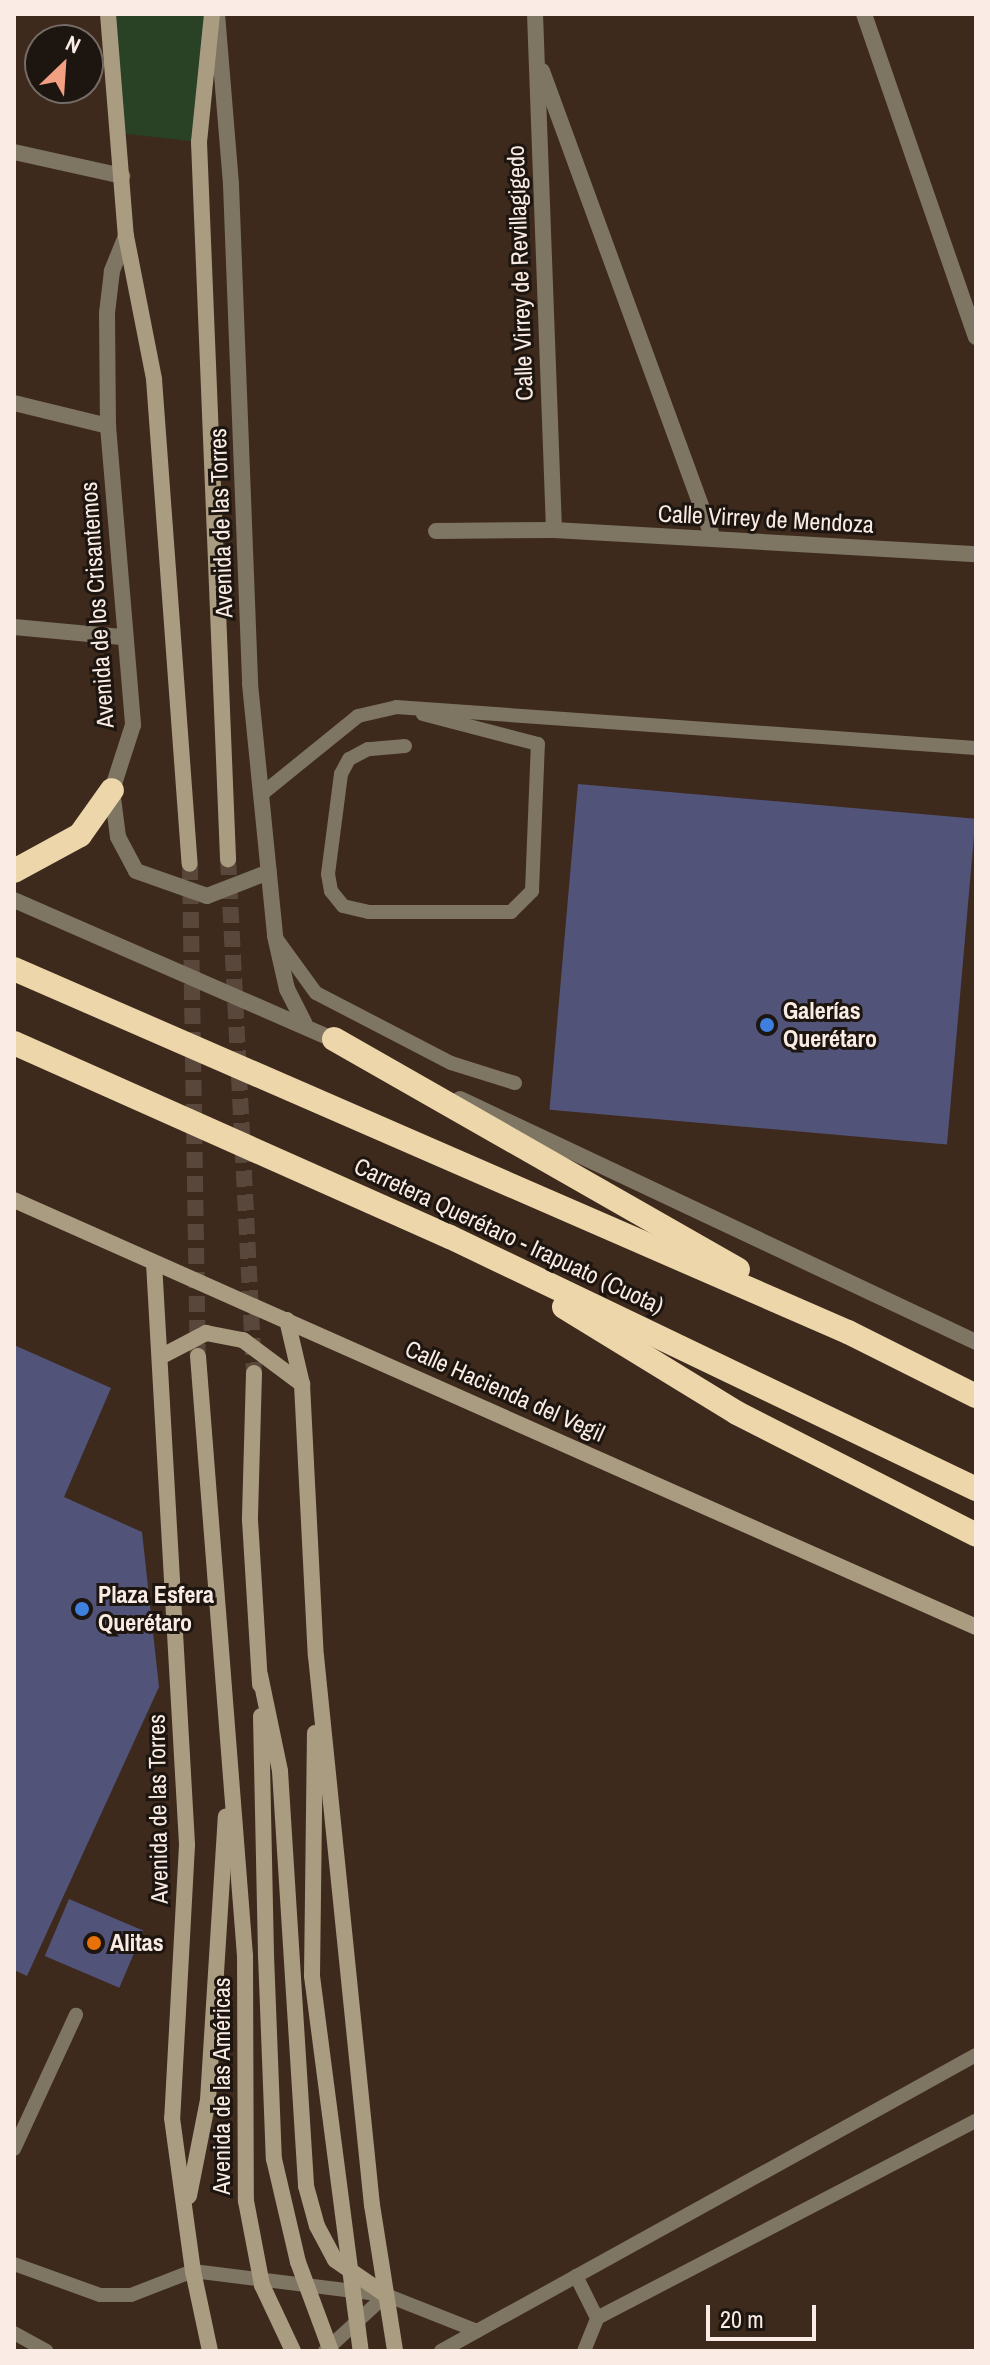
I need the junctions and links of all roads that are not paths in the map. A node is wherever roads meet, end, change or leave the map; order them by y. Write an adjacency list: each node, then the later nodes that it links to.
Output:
1 (108, 14): 7 (main road)
2 (215, 14): 22 (street, Avenida de las Torres); 23 (main road, Avenida de las Torres)
3 (536, 14): 5 (street, Calle Virrey de Revillagigedo)
4 (864, 14): 9 (street)
5 (538, 58): 12 (street, Calle Virrey de Revillagigedo); 14 (street)
6 (14, 152): 7 (street)
7 (122, 176): 8 (main road)
8 (126, 236): 11 (street, Avenida de los Crisantemos); 24 (main road)
9 (976, 337)
10 (14, 403): 11 (street)
11 (108, 426): 17 (street, Avenida de los Crisantemos)
12 (554, 530): 13 (street, Calle Virrey de Mendoza); 14 (street, Calle Virrey de Mendoza)
13 (436, 531)
14 (713, 539): 15 (street, Calle Virrey de Mendoza)
15 (976, 554)
16 (14, 627): 17 (street)
17 (122, 637): 21 (street, Avenida de los Crisantemos)
18 (396, 707): 19 (lane); 20 (lane); 22 (lane)
19 (405, 746)
20 (976, 748)
21 (112, 790): 25 (highway); 26 (street, Avenida de los Crisantemos)
22 (263, 793): 26 (street, Avenida de las Torres)
23 (228, 859)
24 (190, 864)
25 (14, 871)
26 (269, 872): 28 (street, Avenida de las Torres)
27 (14, 900): 30 (street)
28 (275, 936): 30 (street, Avenida de las Torres); 33 (lane)
29 (14, 969): 38 (highway, Carretera Querétaro - Irapuato (Cuota))
30 (304, 1023): 31 (street)
31 (334, 1039): 38 (highway); 39 (street)
32 (14, 1043): 35 (highway, Carretera Querétaro - Irapuato (Cuota))
33 (515, 1083)
34 (14, 1200): 36 (main road, Calle Hacienda del Vegil)
35 (450, 1237): 45 (highway, Carretera Querétaro - Irapuato (Cuota)); 46 (highway)
36 (154, 1263): 37 (main road, Calle Hacienda del Vegil); 40 (main road, Avenida de las Torres)
37 (287, 1320): 43 (main road); 47 (main road, Calle Hacienda del Vegil)
38 (848, 1332): 44 (highway, Carretera Querétaro - Irapuato (Cuota))
39 (976, 1342)
40 (162, 1356): 43 (main road); 55 (main road, Avenida de las Torres)
41 (198, 1356): 50 (main road)
42 (254, 1373): 49 (main road)
43 (302, 1384): 48 (main road)
44 (976, 1396)
45 (976, 1489)
46 (976, 1535)
47 (976, 1627)
48 (316, 1656): 59 (main road); 68 (main road, bridge)
49 (260, 1675): 59 (main road); 67 (main road, Avenida de las Américas, bridge)
50 (229, 1756): 55 (main road); 65 (main road, Avenida de las Américas, bridge)
51 (76, 2015): 54 (lane)
52 (976, 2055): 58 (lane)
53 (976, 2121): 60 (lane)
54 (14, 2149)
55 (187, 2204): 57 (main road, Avenida de las Torres)
56 (14, 2264): 57 (lane)
57 (193, 2271): 59 (lane); 64 (main road, Avenida de las Torres)
58 (576, 2276): 60 (lane); 61 (lane)
59 (386, 2295): 61 (lane); 66 (lane); 69 (main road)
60 (597, 2318): 71 (lane)
61 (477, 2331): 70 (lane)
62 (14, 2333): 63 (lane)
63 (46, 2351)
64 (210, 2351)
65 (293, 2351)
66 (325, 2351)
67 (331, 2351)
68 (361, 2351)
69 (395, 2351)
70 (441, 2351)
71 (584, 2351)

